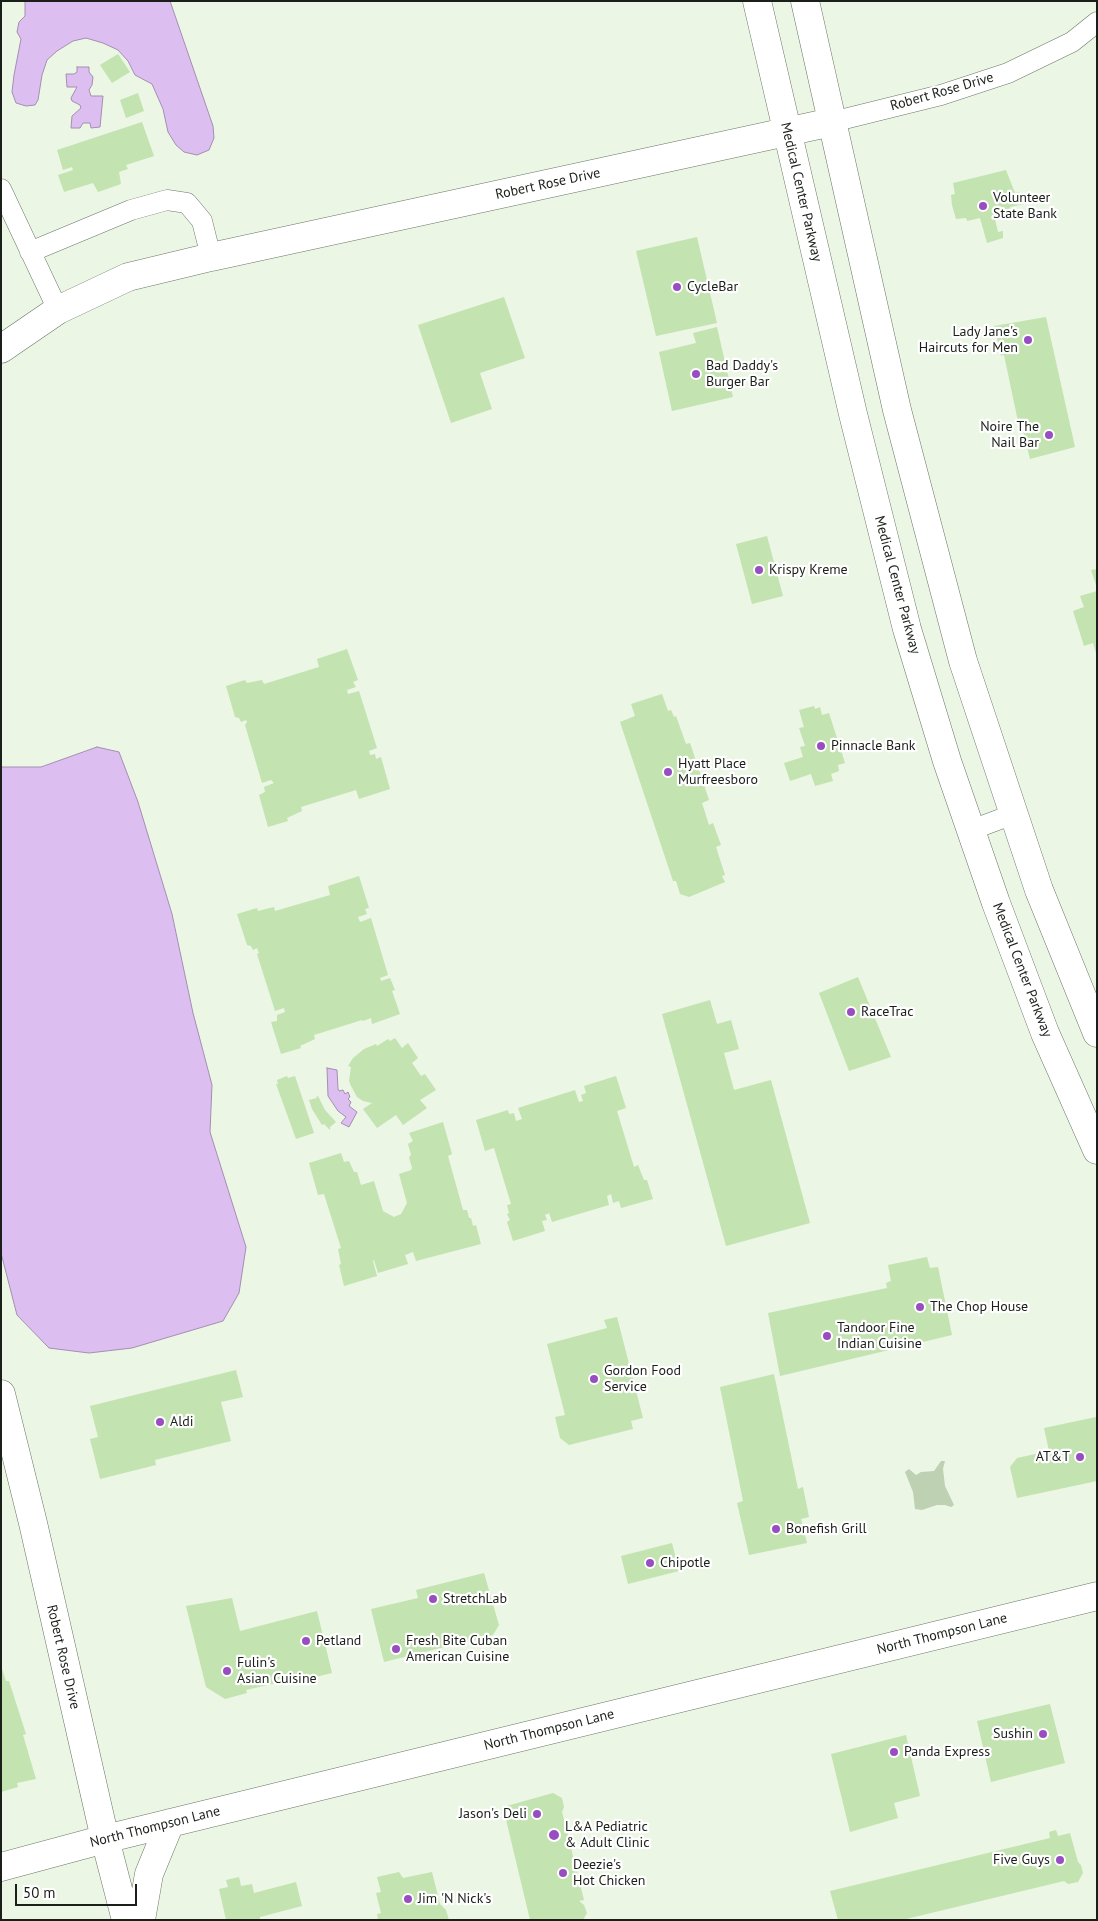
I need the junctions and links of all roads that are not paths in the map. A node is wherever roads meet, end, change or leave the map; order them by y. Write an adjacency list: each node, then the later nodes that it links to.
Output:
1 (757, 1): 5 (main road, Medical Center Parkway)
2 (805, 1): 4 (main road)
3 (1097, 22): 4 (street, Robert Rose Drive)
4 (832, 122): 5 (main road, Robert Rose Drive); 11 (main road)
5 (787, 133): 8 (main road, Robert Rose Drive); 12 (main road, Medical Center Parkway)
6 (1, 189): 7 (street)
7 (30, 252): 8 (street); 9 (street)
8 (211, 257): 9 (main road, Robert Rose Drive)
9 (58, 310): 10 (main road, Robert Rose Drive)
10 (1, 349)
11 (1014, 814): 12 (street); 13 (main road)
12 (971, 830): 14 (main road, Medical Center Parkway)
13 (1097, 1033)
14 (1097, 1150)
15 (1, 1394): 18 (main road, Robert Rose Drive)
16 (1097, 1596): 17 (main road, North Thompson Lane)
17 (170, 1823): 18 (main road, North Thompson Lane); 21 (main road)
18 (105, 1839): 19 (main road, North Thompson Lane); 20 (main road, Robert Rose Drive)
19 (1, 1867)
20 (126, 1920)
21 (141, 1920)

